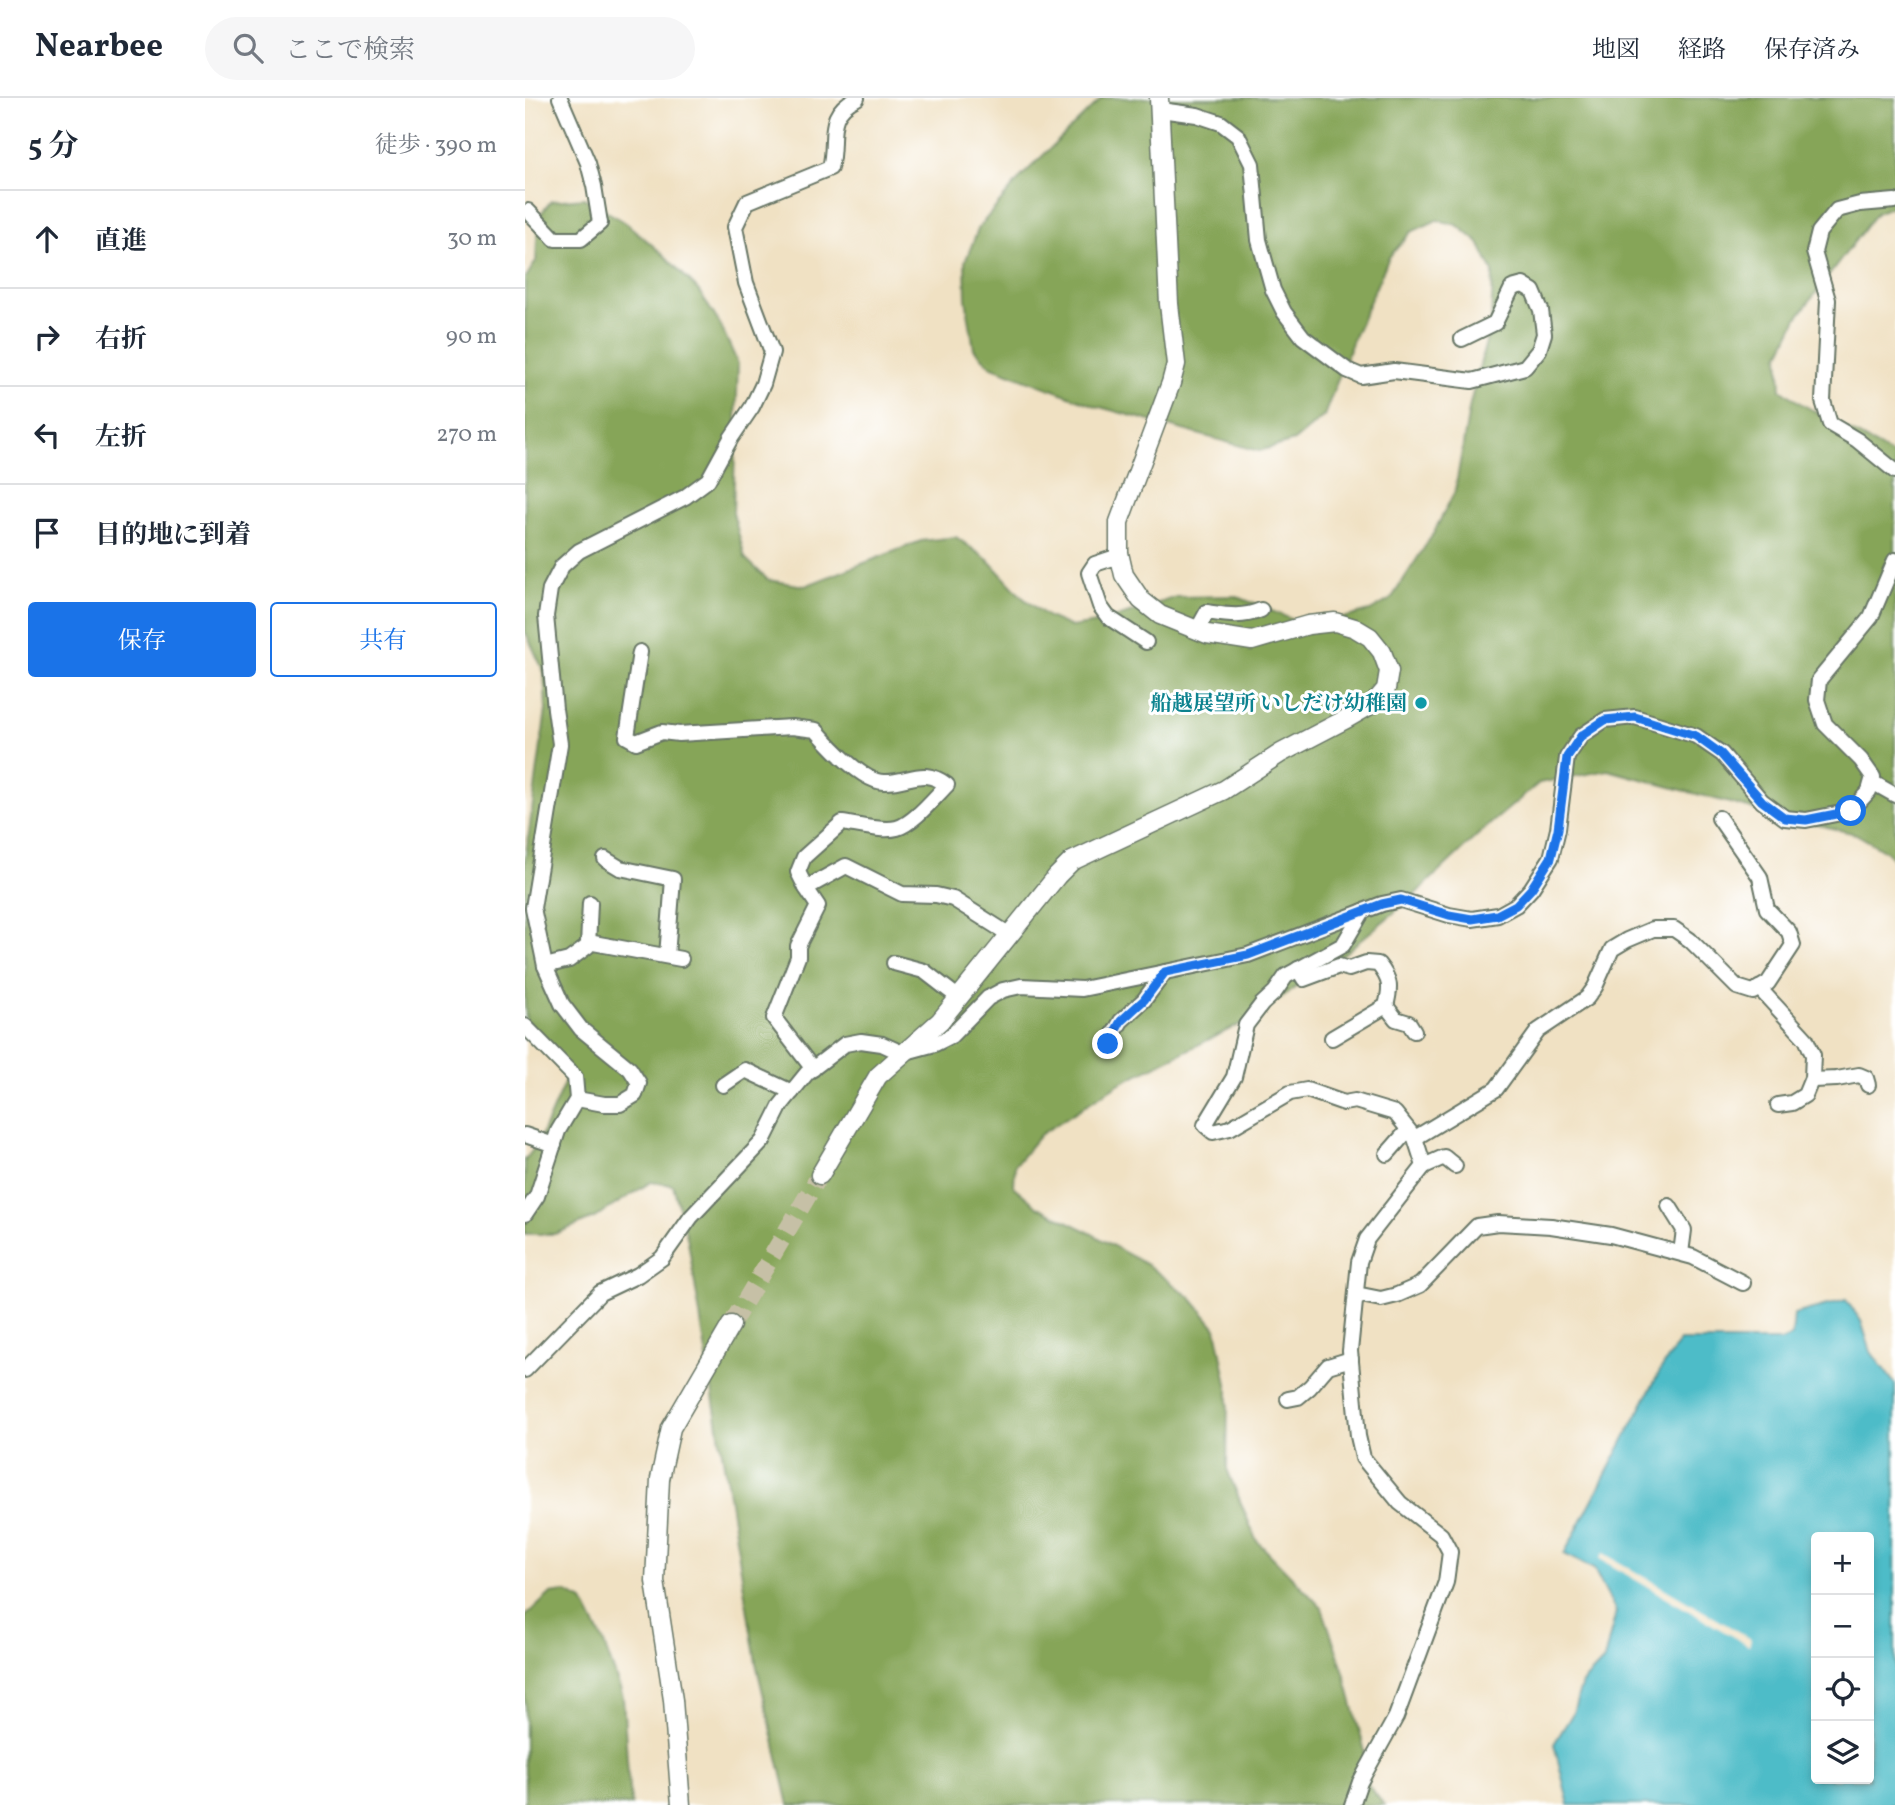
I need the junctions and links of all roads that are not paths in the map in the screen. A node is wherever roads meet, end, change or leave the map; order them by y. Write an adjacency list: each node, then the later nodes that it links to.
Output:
1 (560, 98): 5 (street)
2 (857, 98): 20 (street)
3 (1160, 104): 6 (street); 8 (street)
4 (1895, 201): 7 (street)
5 (528, 211)
6 (1462, 339)
7 (1895, 471)
8 (1119, 556): 11 (street); 12 (street)
9 (1895, 560): 14 (street)
10 (1261, 610): 11 (street)
11 (1197, 630): 22 (street)
12 (1146, 642)
13 (641, 652): 18 (street)
14 (1872, 782): 15 (street); 21 (street)
15 (1895, 795)
16 (1719, 818): 28 (street)
17 (605, 859): 23 (street)
18 (806, 888): 22 (street); 36 (street)
19 (590, 903): 23 (street)
20 (529, 909): 25 (street)
21 (1363, 911): 26 (street); 27 (street)
22 (1010, 934): 29 (street)
23 (588, 942): 25 (street)
24 (894, 964): 29 (street)
25 (545, 967): 41 (street)
26 (1298, 970): 30 (street); 43 (street)
27 (1165, 972): 34 (street); 35 (street)
28 (1759, 988): 37 (street); 43 (street)
29 (959, 998): 35 (street)
30 (1387, 1006): 32 (street); 33 (street)
31 (525, 1026): 41 (street)
32 (1414, 1031)
33 (1332, 1038)
34 (1108, 1044)
35 (902, 1053): 36 (street); 49 (street)
36 (813, 1069): 40 (street)
37 (1812, 1080): 39 (street); 42 (street)
38 (723, 1085): 40 (street)
39 (1868, 1085)
40 (792, 1092): 57 (street)
41 (577, 1099): 45 (street)
42 (1777, 1105)
43 (1412, 1134): 46 (street); 47 (street)
44 (525, 1135): 45 (street)
45 (554, 1145): 51 (street)
46 (1387, 1154)
47 (1425, 1166): 48 (street); 54 (street)
48 (1455, 1166)
49 (820, 1175)
50 (1669, 1206): 52 (street)
51 (525, 1214)
52 (1681, 1254): 53 (street); 54 (street)
53 (1743, 1283)
54 (1356, 1294): 56 (street)
55 (731, 1325): 59 (street)
56 (1351, 1359): 58 (street); 60 (street)
57 (525, 1370)
58 (1288, 1399)
59 (681, 1805)
60 (1352, 1805)

